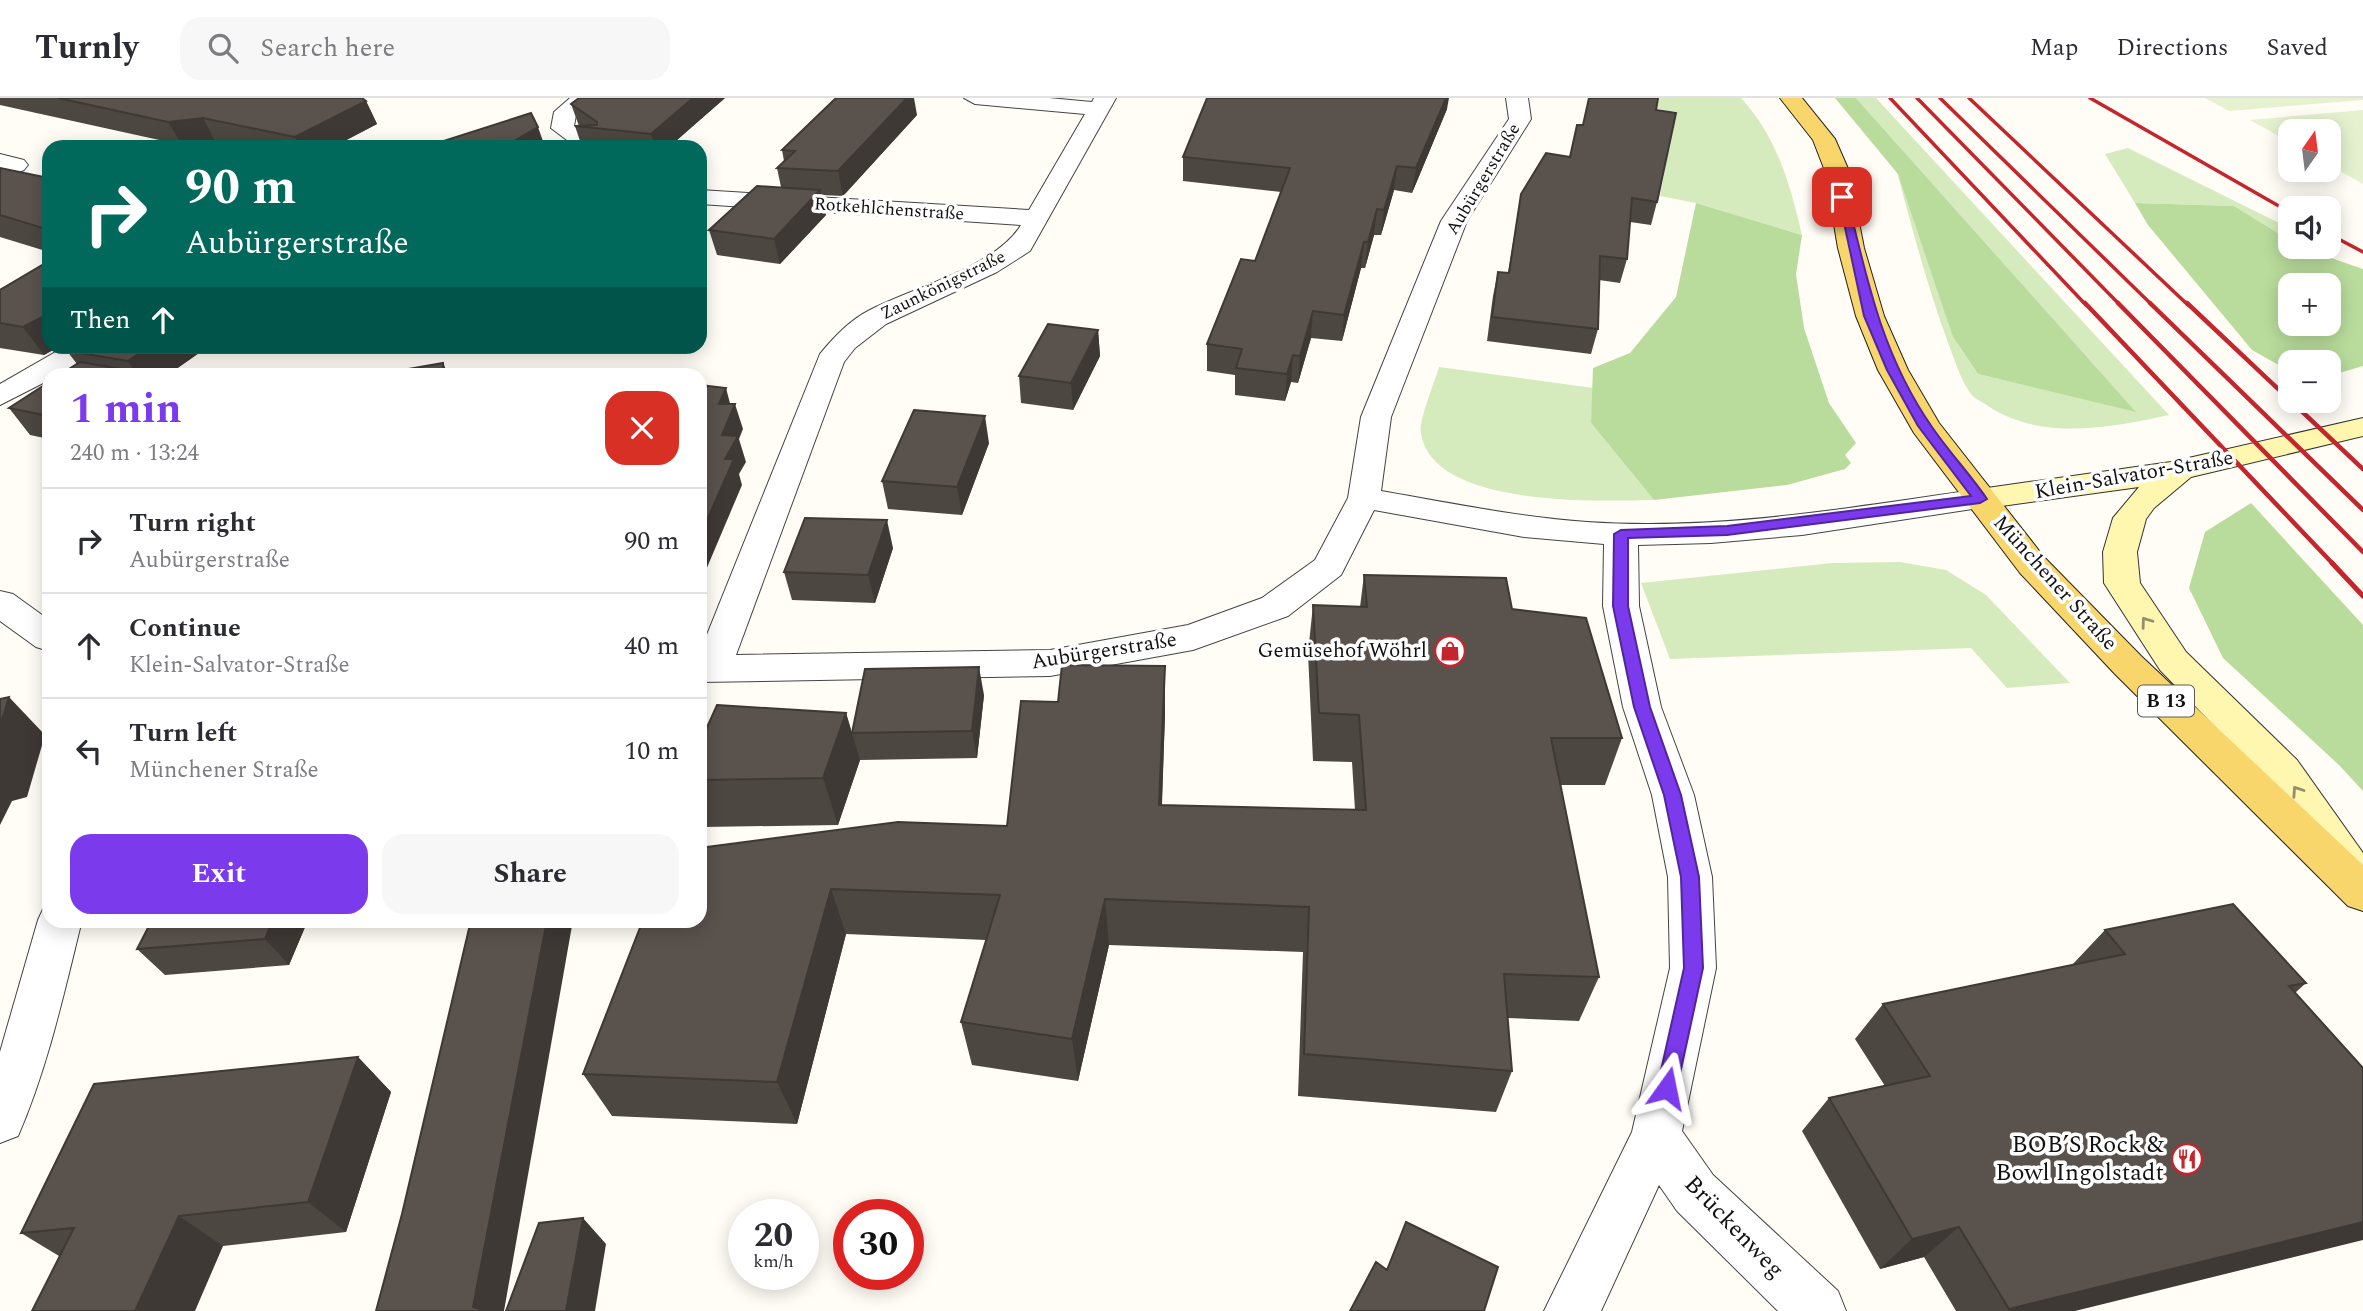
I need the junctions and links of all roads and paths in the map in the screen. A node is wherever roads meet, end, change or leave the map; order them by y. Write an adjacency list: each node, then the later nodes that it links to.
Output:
1 (584, 98): 6 (street)
2 (975, 98): 5 (street)
3 (1517, 98): 15 (street, Aubürgerstraße)
4 (1791, 98): 16 (main road, Münchener Straße / B 13)
5 (1102, 104): 8 (street, Zaunkönigstraße)
6 (581, 140)
7 (707, 197): 8 (street, Rotkehlchenstraße)
8 (1036, 218): 20 (street, Zaunkönigstraße)
9 (74, 354): 10 (street)
10 (49, 368)
11 (42, 372): 12 (street)
12 (0, 396)
13 (2363, 427): 14 (main road, Klein-Salvator-Straße)
14 (2183, 468): 16 (main road, Klein-Salvator-Straße); 22 (main road, one-way to 14)
15 (1364, 498): 17 (street); 21 (street, Aubürgerstraße)
16 (1980, 499): 17 (street, Klein-Salvator-Straße); 22 (main road, Münchener Straße / B 13)
17 (1621, 534): 25 (street)
18 (5, 613): 19 (street)
19 (42, 634)
20 (707, 667)
21 (707, 669)
22 (2363, 890)
23 (58, 928): 24 (street)
24 (0, 1119)
25 (1656, 1136): 26 (street); 27 (street, Brückenweg)
26 (1572, 1311)
27 (1818, 1311)

